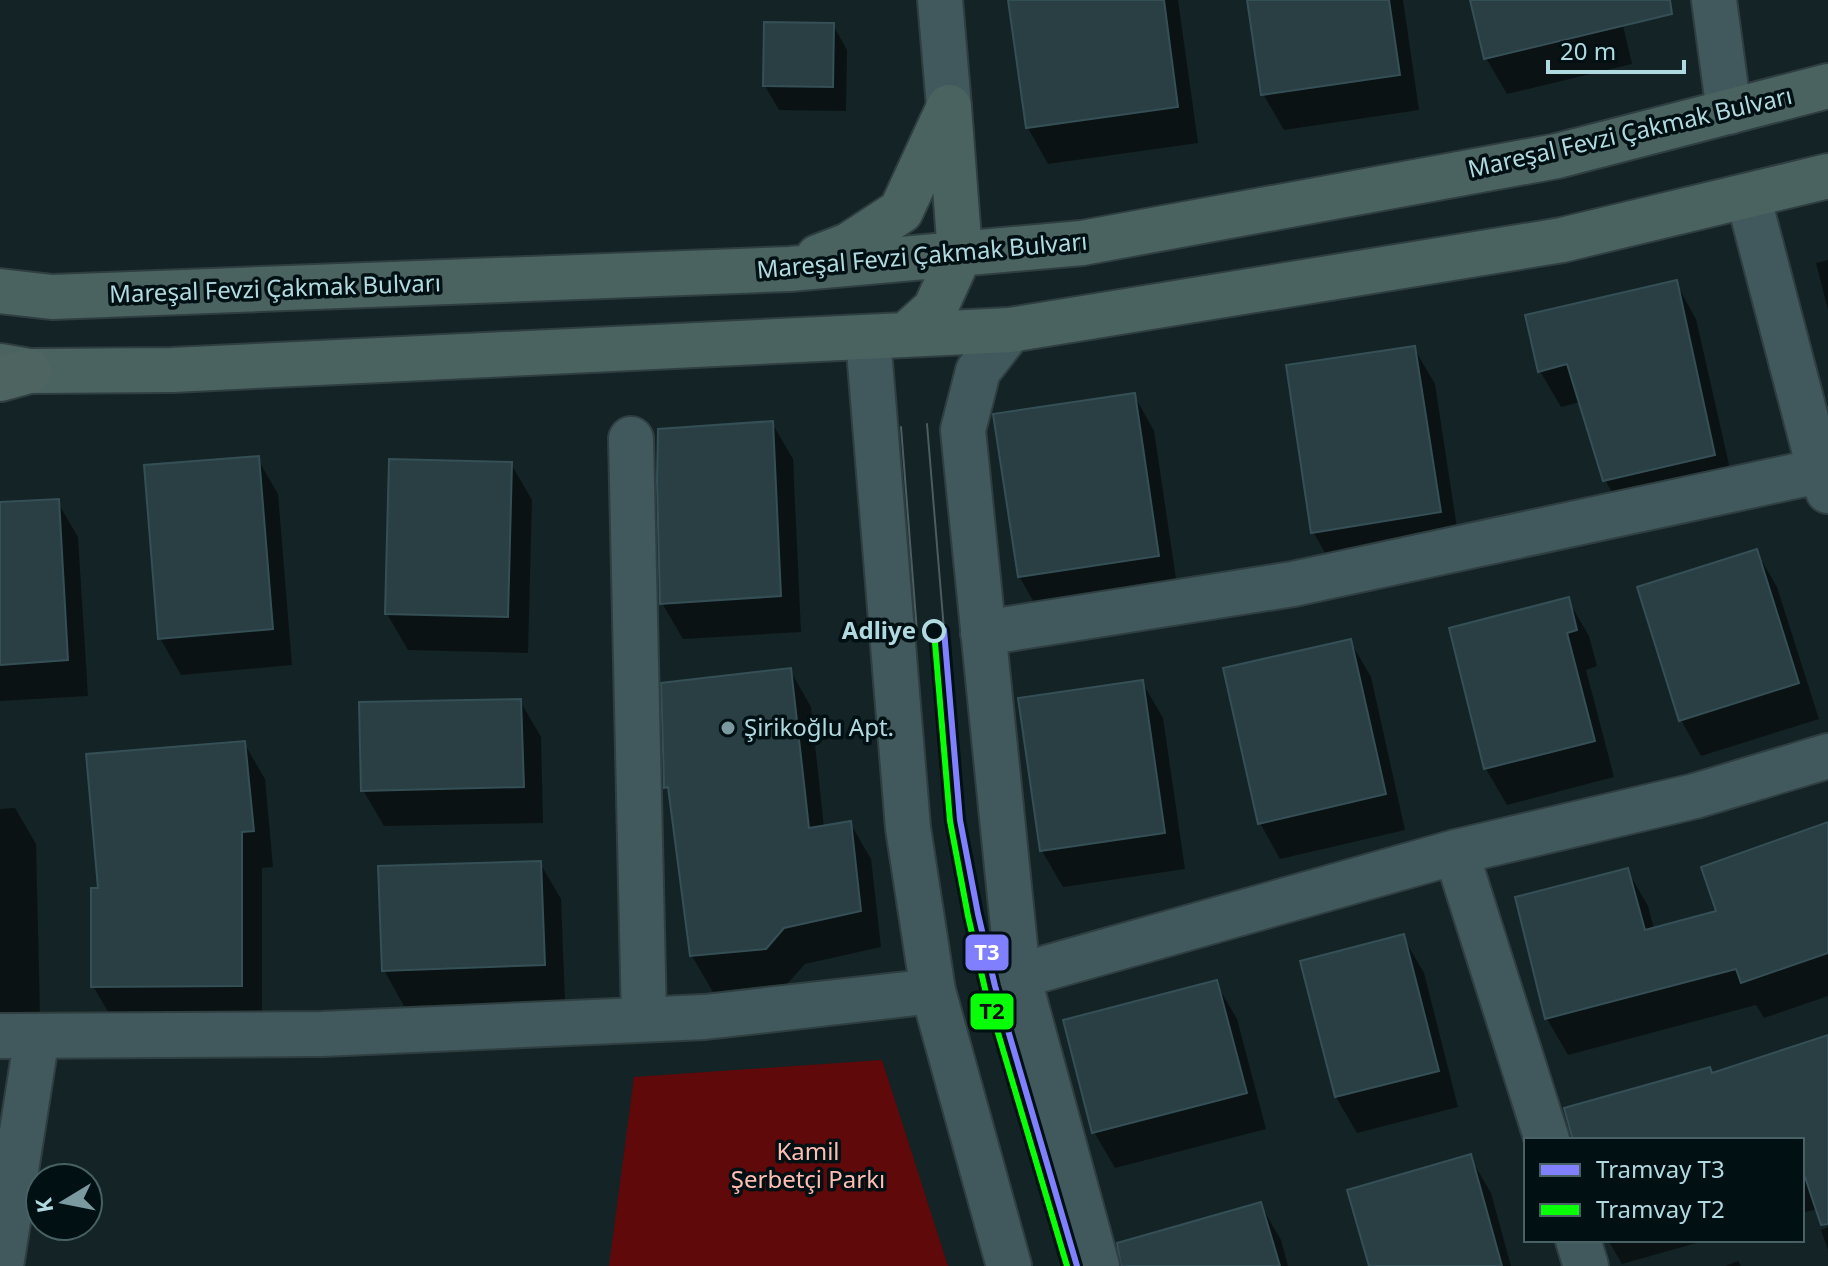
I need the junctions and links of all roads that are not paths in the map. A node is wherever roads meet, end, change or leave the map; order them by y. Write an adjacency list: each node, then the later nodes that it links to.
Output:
1 (940, 0): 4 (street)
2 (1714, 0): 5 (street)
3 (1828, 86): 5 (main road, Mareşal Fevzi Çakmak Bulvarı)
4 (949, 107): 8 (main road); 9 (main road)
5 (1729, 112): 8 (main road, Mareşal Fevzi Çakmak Bulvarı)
6 (1828, 176): 7 (main road)
7 (1748, 196): 11 (main road); 15 (street)
8 (960, 254): 9 (main road, Mareşal Fevzi Çakmak Bulvarı); 12 (main road)
9 (790, 269): 10 (main road, Mareşal Fevzi Çakmak Bulvarı)
10 (0, 291)
11 (1010, 330): 12 (main road); 16 (street)
12 (887, 337): 13 (main road); 20 (street)
13 (10, 372)
14 (631, 439): 21 (street)
15 (1826, 477): 16 (street)
16 (983, 633): 19 (street)
17 (1828, 756): 18 (street)
18 (1456, 852): 19 (street); 23 (street)
19 (1018, 976): 27 (street)
20 (933, 991): 21 (street); 26 (street)
21 (644, 1019): 22 (street)
22 (18, 1036): 25 (street)
23 (1546, 1138)
24 (1579, 1242): 28 (street)
25 (1, 1266)
26 (1009, 1266)
27 (1097, 1266)
28 (1586, 1266)

